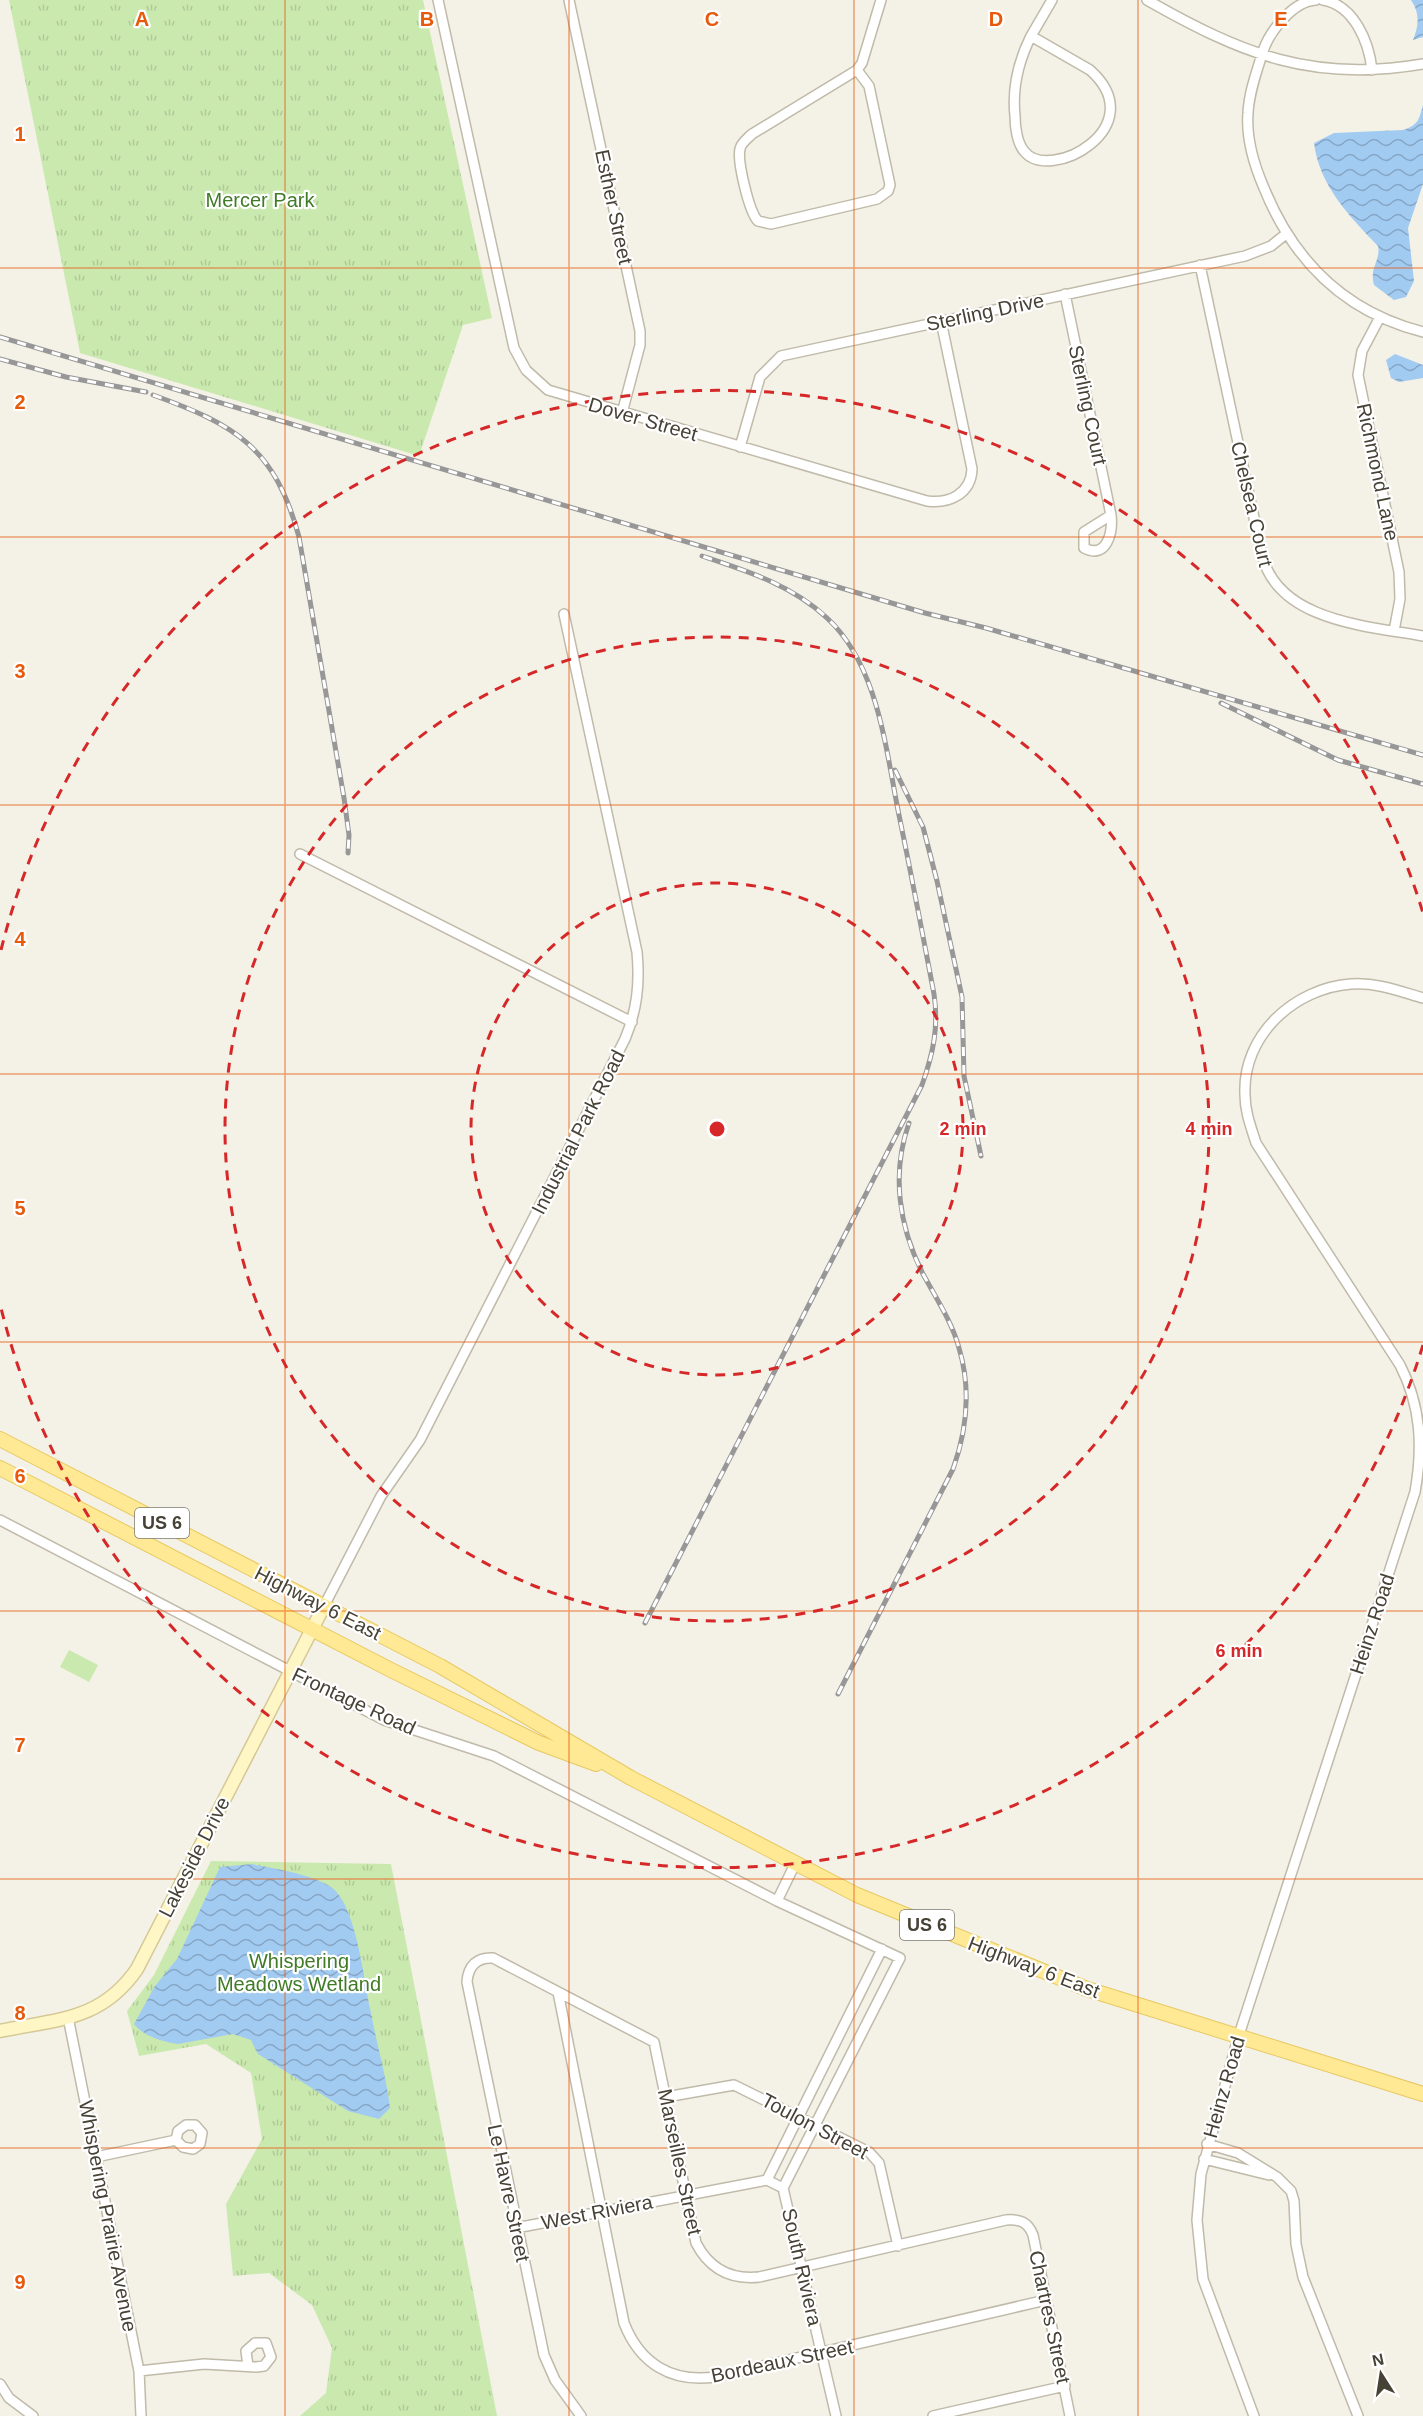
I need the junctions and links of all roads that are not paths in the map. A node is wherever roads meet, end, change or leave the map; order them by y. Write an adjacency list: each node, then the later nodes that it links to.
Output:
1 (438, 0): 21 (street, Dover Street)
2 (569, 0): 21 (street, Esther Street)
3 (881, 0): 13 (street)
4 (1052, 0): 10 (street)
5 (1147, 0): 9 (street)
6 (1170, 0): 9 (street)
7 (1316, 0): 11 (street)
8 (1323, 0): 14 (street)
9 (1165, 10): 11 (street)
10 (1031, 36): 10 (street)
11 (1262, 56): 14 (street); 15 (street)
12 (1423, 64): 14 (street)
13 (857, 70): 13 (street)
14 (1372, 70)
15 (1286, 234): 16 (street, Sterling Drive); 18 (street)
16 (1200, 266): 17 (street, Sterling Drive); 25 (street, Chelsea Court)
17 (1065, 294): 19 (street, Sterling Drive); 23 (street, Sterling Court)
18 (1380, 317): 20 (street); 25 (street, Richmond Lane)
19 (941, 321): 22 (street, Sterling Drive); 22 (street, Dover Street)
20 (1423, 332)
21 (622, 413): 22 (street, Dover Street)
22 (740, 447)
23 (1111, 515)
24 (564, 614): 29 (street, Industrial Park Road)
25 (1394, 631): 26 (street, Chelsea Court)
26 (1423, 636)
27 (300, 854): 29 (street)
28 (1423, 998): 44 (street, Heinz Road)
29 (632, 1022): 33 (street, Industrial Park Road)
30 (0, 1439): 33 (main road, Highway 6 East / US 6)
31 (0, 1468): 34 (main road, Highway 6 East / US 6)
32 (0, 1520): 35 (street, Frontage Road)
33 (324, 1606): 34 (street, Lakeside Drive); 36 (main road, Highway 6 East / US 6)
34 (313, 1628): 35 (street, Lakeside Drive); 36 (main road, Highway 6 East / US 6)
35 (289, 1671): 38 (street, Frontage Road); 42 (street, Lakeside Drive)
36 (631, 1778): 37 (main road, Highway 6 East / US 6)
37 (795, 1864): 38 (street); 44 (main road, Highway 6 East / US 6)
38 (777, 1901): 39 (street, Frontage Road)
39 (882, 1949): 47 (street); 48 (street, Frontage Road)
40 (475, 1962): 41 (street, Marseilles Street); 59 (street, Le Havre Street)
41 (558, 1992): 46 (street, Marseilles Street); 57 (street, Bordeaux Street)
42 (68, 2017): 43 (street, Lakeside Drive); 51 (street, Whispering Prairie Avenue)
43 (0, 2031)
44 (1238, 2038): 45 (main road, Highway 6 East / US 6); 50 (street, Heinz Road)
45 (1423, 2094)
46 (666, 2097): 47 (street, Toulon Street); 56 (street, Marseilles Street)
47 (799, 2116): 48 (street, Toulon Street); 54 (street)
48 (815, 2125): 55 (street); 60 (street, Toulon Street)
49 (176, 2140): 51 (street)
50 (1207, 2144): 52 (street, Heinz Road); 53 (street)
51 (96, 2157): 65 (street, Whispering Prairie Avenue)
52 (1204, 2159): 53 (street); 76 (street, Heinz Road)
53 (1277, 2177): 77 (street)
54 (767, 2180): 55 (street); 56 (street, West Riviera)
55 (783, 2188): 61 (street, South Riviera)
56 (686, 2195): 57 (street, West Riviera); 61 (street, Marseilles Street)
57 (602, 2212): 59 (street, West Riviera); 63 (street, Bordeaux Street)
58 (1023, 2222): 60 (street, Marseilles Street); 62 (street, Chartres Street)
59 (516, 2228): 68 (street, Le Havre Street)
60 (898, 2246): 61 (street, Marseilles Street)
61 (803, 2267): 63 (street, South Riviera)
62 (1046, 2300): 63 (street, Bordeaux Street); 67 (street, Chartres Street)
63 (822, 2354): 73 (street, South Riviera)
64 (248, 2366): 65 (street)
65 (139, 2371): 70 (street, Whispering Prairie Avenue)
66 (0, 2384): 69 (street)
67 (1065, 2386): 74 (street); 75 (street, Chartres Street)
68 (573, 2406): 71 (street); 72 (street, Le Havre Street)
69 (33, 2416)
70 (141, 2416)
71 (571, 2416)
72 (581, 2416)
73 (836, 2416)
74 (933, 2416)
75 (1070, 2416)
76 (1254, 2416)
77 (1358, 2416)

